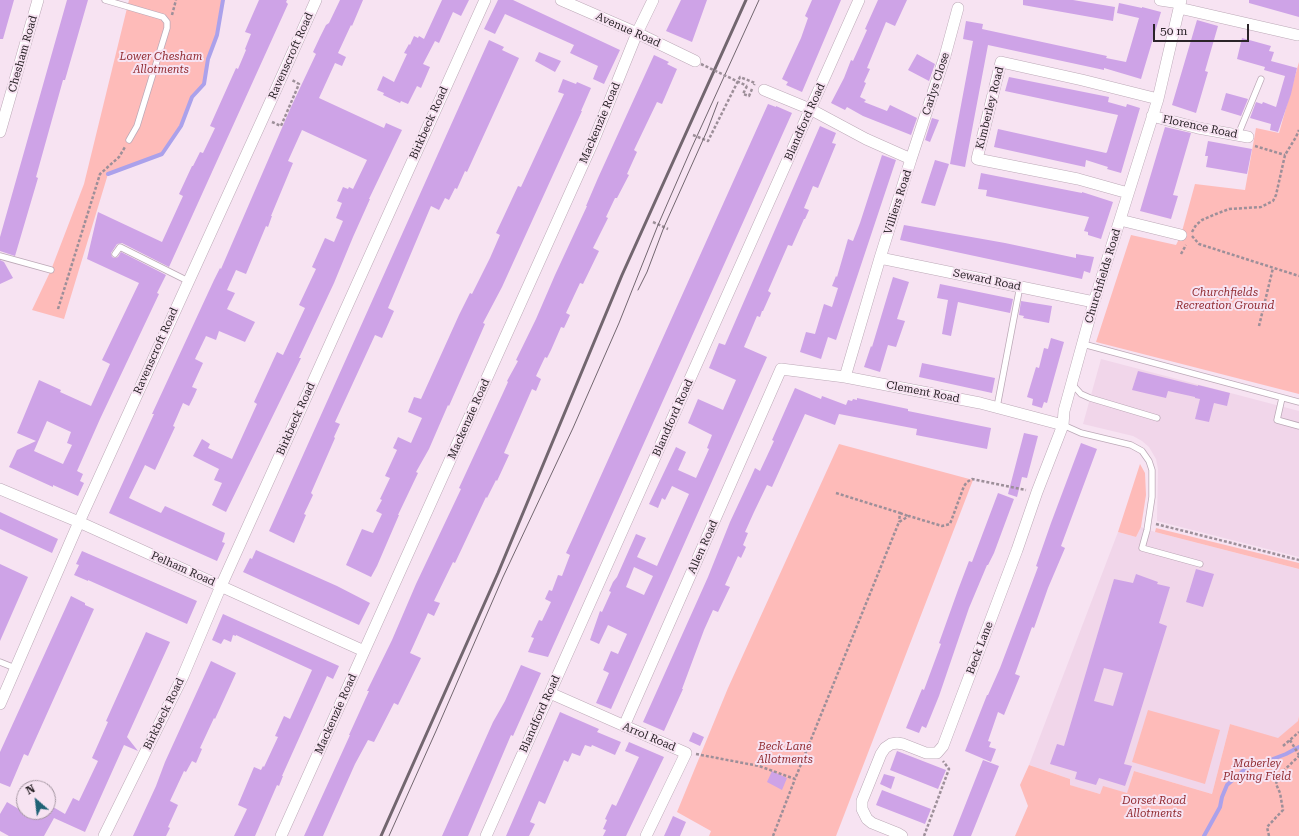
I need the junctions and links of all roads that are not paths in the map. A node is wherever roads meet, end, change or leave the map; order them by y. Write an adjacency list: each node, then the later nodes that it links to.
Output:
1 (38, 0): 19 (street, Chesham Road)
2 (105, 0): 21 (lane)
3 (316, 0): 30 (street, Ravenscroft Road)
4 (485, 0): 47 (street, Birkbeck Road)
5 (561, 0): 11 (street, Avenue Road)
6 (653, 0): 11 (street, Mackenzie Road)
7 (859, 0): 17 (street, Blandford Road)
8 (1160, 0): 9 (street)
9 (1180, 4): 12 (street); 16 (street, Churchfields Road)
10 (958, 8): 22 (street, Carlys Close)
11 (637, 33): 13 (street, Avenue Road); 48 (street, Mackenzie Road)
12 (1298, 34)
13 (698, 62)
14 (1261, 79): 20 (lane)
15 (764, 90): 17 (street, Villiers Road)
16 (1158, 99): 18 (street, Churchfields Road); 23 (street, Kimberley Road)
17 (810, 109): 22 (street, Villiers Road); 51 (street, Blandford Road)
18 (1152, 116): 20 (street, Florence Road); 23 (street, Churchfields Road)
19 (0, 132)
20 (1243, 136)
21 (129, 140)
22 (911, 159): 28 (street, Villiers Road)
23 (1128, 193): 24 (street, Churchfields Road)
24 (1120, 220): 25 (street); 32 (street, Churchfields Road)
25 (1181, 235)
26 (115, 254): 30 (lane)
27 (0, 256): 29 (lane)
28 (880, 258): 31 (street, Seward Road); 35 (street, Villiers Road)
29 (51, 270)
30 (188, 281): 44 (street, Ravenscroft Road)
31 (1020, 286): 32 (street, Seward Road); 39 (lane)
32 (1094, 302): 33 (street, Churchfields Road)
33 (1083, 344): 36 (street, Churchfields Road); 37 (lane)
34 (781, 368): 35 (street, Clement Road); 53 (street, Allen Road)
35 (845, 377): 39 (street, Clement Road)
36 (1072, 384): 40 (lane); 41 (street, Churchfields Road)
37 (1282, 398): 38 (lane); 42 (lane)
38 (1299, 402)
39 (997, 407): 41 (street, Clement Road)
40 (1158, 418)
41 (1063, 424): 45 (street, Churchfields Road); 46 (lane)
42 (1299, 426)
43 (0, 490): 44 (street, Pelham Road)
44 (79, 522): 47 (street, Pelham Road); 50 (street, Ravenscroft Road)
45 (1017, 550): 58 (street, Beck Lane)
46 (1200, 564)
47 (220, 586): 48 (street, Pelham Road); 54 (street, Birkbeck Road)
48 (364, 651): 55 (street, Mackenzie Road)
49 (0, 662): 50 (lane)
50 (15, 668): 52 (street, Ravenscroft Road)
51 (550, 693): 53 (street, Arrol Road); 56 (street, Blandford Road)
52 (0, 704)
53 (624, 726): 57 (street, Arrol Road)
54 (104, 836)
55 (281, 836)
56 (486, 836)
57 (646, 836)
58 (902, 836)

